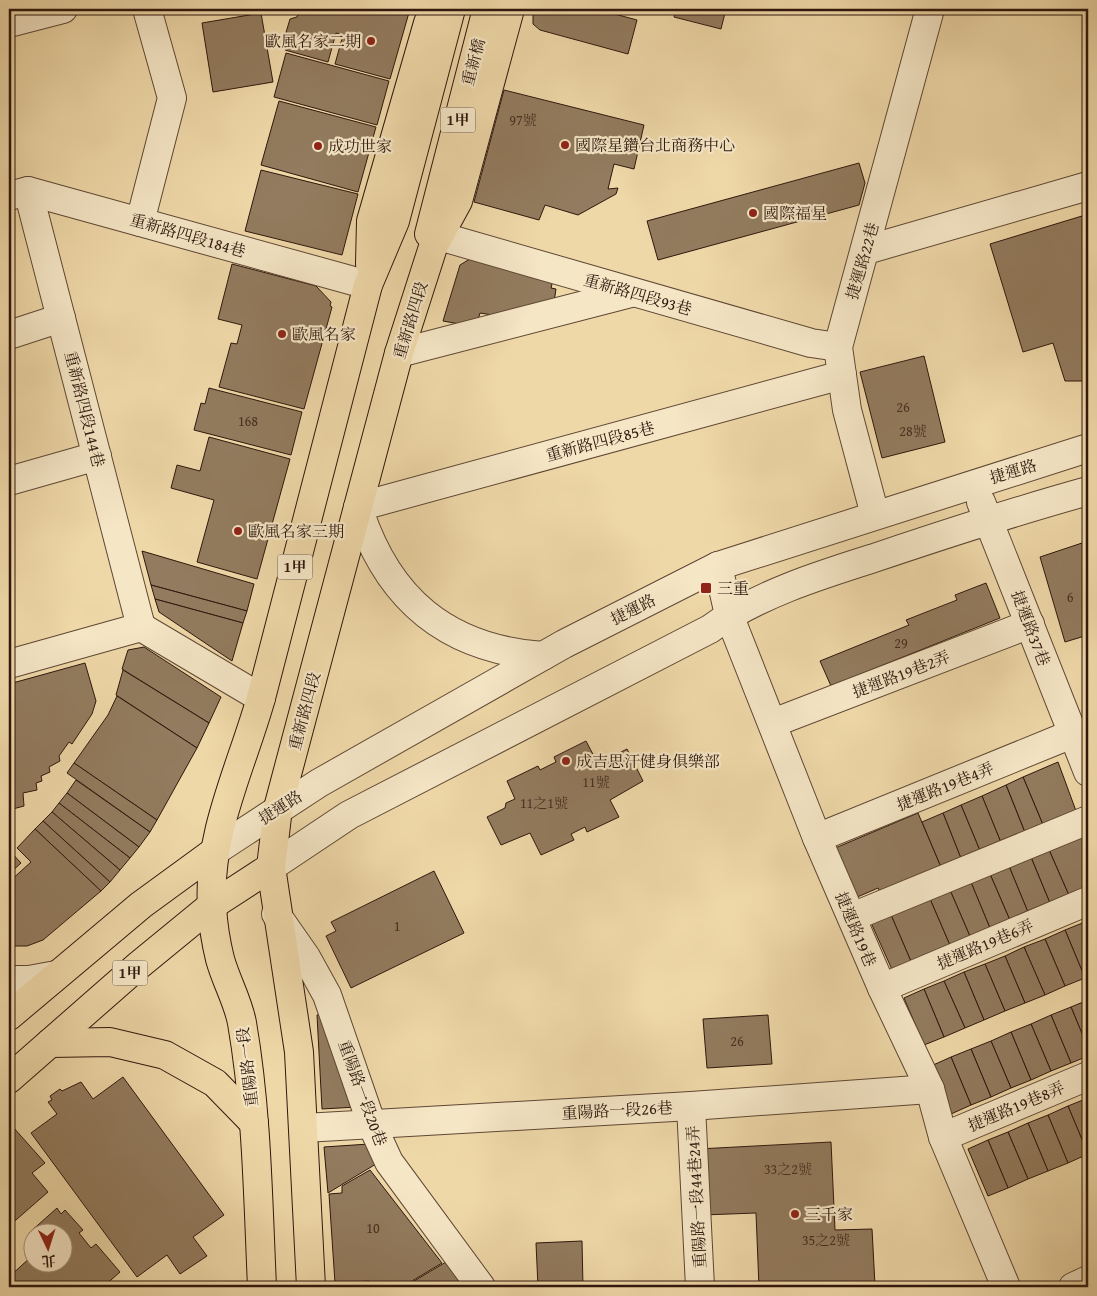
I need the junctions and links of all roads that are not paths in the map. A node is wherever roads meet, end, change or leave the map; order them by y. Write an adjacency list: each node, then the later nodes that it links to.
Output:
1 (63, 9): 8 (street)
2 (147, 9): 11 (street)
3 (432, 9): 14 (main road)
4 (451, 9): 14 (main road, 1甲)
5 (487, 9): 12 (main road, 重新橋 / 1甲)
6 (510, 9): 12 (main road)
7 (930, 9): 13 (street, 捷運路22巷)
8 (9, 23)
9 (1088, 186): 13 (street)
10 (18, 193): 11 (street, 重新路四段184巷); 16 (street, 重新路四段144巷)
11 (140, 222): 14 (street, 重新路四段184巷)
12 (433, 238): 15 (street, 重新路四段93巷); 19 (main road, 重新路四段 / 1甲)
13 (866, 250): 18 (street, 捷運路22巷)
14 (369, 283): 35 (main road, 1甲)
15 (633, 293): 18 (street, 重新路四段93巷); 19 (street)
16 (61, 318): 17 (street); 22 (street, 重新路四段144巷)
17 (9, 335)
18 (838, 347): 20 (street, 捷運路22巷)
19 (399, 353): 26 (main road, 重新路四段 / 1甲)
20 (842, 375): 26 (street, 重新路四段85巷); 27 (street, 捷運路22巷)
21 (1088, 448): 24 (street, 捷運路)
22 (97, 456): 23 (street); 32 (street, 重新路四段144巷)
23 (9, 481)
24 (974, 484): 27 (street, 捷運路); 28 (street, 捷運路37巷)
25 (1088, 490): 28 (street)
26 (358, 507): 33 (street); 39 (main road, 重新路四段 / 1甲)
27 (874, 515): 29 (street, 捷運路)
28 (988, 520): 30 (street); 31 (street, 捷運路37巷)
29 (718, 566): 30 (street, 捷運路19巷); 33 (street, 捷運路)
30 (729, 615): 36 (street, 捷運路19巷); 43 (street)
31 (1030, 624): 36 (street, 捷運路19巷2弄); 37 (street, 捷運路37巷)
32 (141, 627): 34 (street); 35 (street)
33 (543, 656): 39 (street, 捷運路)
34 (9, 664)
35 (261, 698): 42 (main road, 1甲)
36 (773, 724): 41 (street, 捷運路19巷)
37 (1072, 734): 38 (street, 捷運路37巷); 41 (street, 捷運路19巷4弄)
38 (1088, 772)
39 (278, 808): 42 (street, 捷運路); 43 (main road, 重新路四段 / 1甲)
40 (1088, 820): 47 (street)
41 (817, 838): 47 (street, 捷運路19巷)
42 (214, 851): 45 (main road, 重陽路一段); 48 (main road, 1甲)
43 (271, 867): 45 (main road, 1甲); 46 (main road)
44 (1088, 901): 50 (street, 捷運路19巷6弄)
45 (212, 906): 52 (main road, 1甲); 57 (main road, 重陽路一段)
46 (276, 914): 58 (street, 重陽路一段20巷); 59 (main road)
47 (852, 917): 50 (street, 捷運路19巷)
48 (56, 975): 49 (street); 51 (main road, 1甲)
49 (9, 980)
50 (882, 988): 55 (street, 捷運路19巷)
51 (9, 1016)
52 (50, 1043): 54 (main road, 1甲); 57 (main road)
53 (1088, 1076): 60 (street, 捷運路19巷8弄)
54 (9, 1079)
55 (930, 1089): 56 (street, 重陽路一段26巷); 60 (street, 捷運路19巷)
56 (692, 1106): 58 (street, 重陽路一段26巷); 65 (street, 重陽路一段44巷24弄)
57 (254, 1124): 62 (main road, 重陽路一段)
58 (372, 1125): 59 (street, 重陽路一段26巷); 64 (street, 重陽路一段20巷)
59 (304, 1128): 63 (main road)
60 (943, 1137): 66 (street, 捷運路19巷)
61 (1088, 1280): 67 (street)
62 (262, 1287)
63 (311, 1287)
64 (481, 1287)
65 (700, 1287)
66 (1006, 1287)
67 (1073, 1287)

